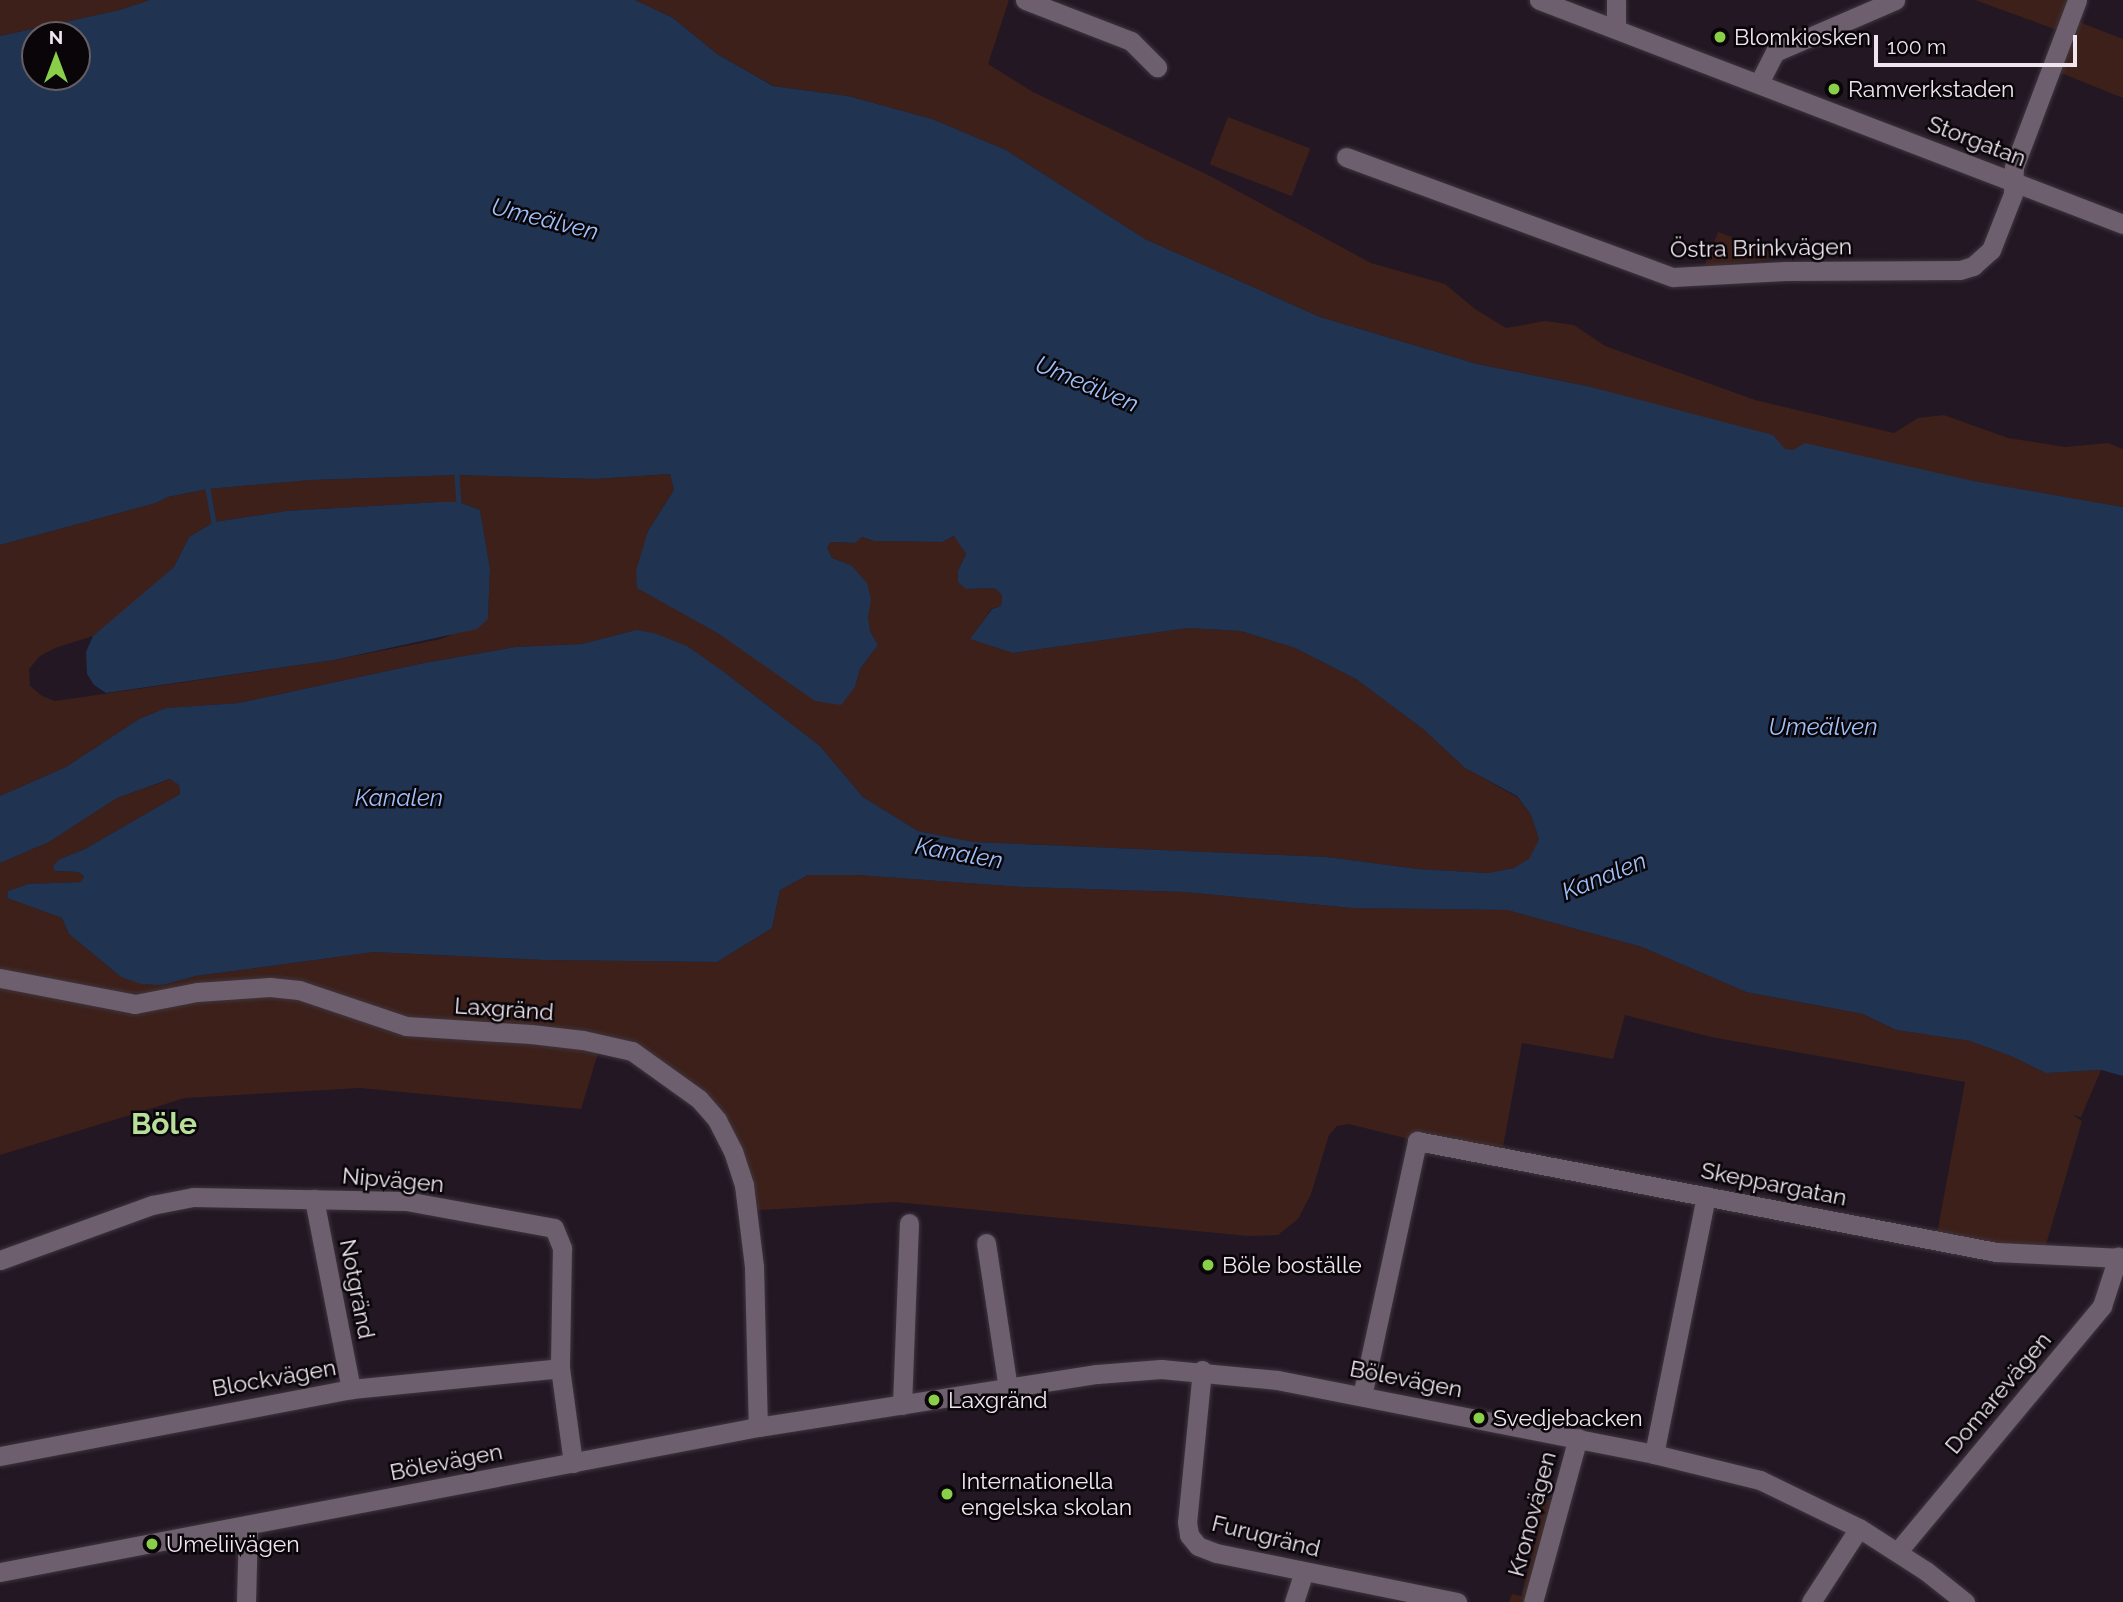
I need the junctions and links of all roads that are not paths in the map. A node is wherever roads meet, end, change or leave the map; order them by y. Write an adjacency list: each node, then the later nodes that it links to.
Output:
1 (1025, 0): 7 (street)
2 (1539, 0): 6 (street, Storgatan)
3 (1616, 0): 6 (street)
4 (1895, 0): 8 (street)
5 (2077, 0): 10 (street, Östra Brinkvägen)
6 (1616, 29): 8 (street, Storgatan)
7 (1157, 67)
8 (1759, 83): 10 (street, Storgatan)
9 (1346, 157): 10 (street, Östra Brinkvägen)
10 (2012, 181): 11 (street, Storgatan)
11 (2123, 224)
12 (0, 978): 25 (street, Laxgränd)
13 (1706, 1196): 17 (street, Skeppargatan); 23 (street, Skeppargatan); 27 (street)
14 (314, 1199): 18 (street, Nipvägen); 19 (street, Nipvägen); 22 (street, Notgränd)
15 (909, 1223): 24 (street)
16 (986, 1243): 21 (street)
17 (2120, 1257): 32 (street, Domarevägen)
18 (0, 1260)
19 (560, 1368): 22 (street, Blockvägen); 29 (street, Nipvägen)
20 (1202, 1370): 21 (street, Bölevägen); 23 (street, Bölevägen); 34 (street, Furugränd)
21 (1008, 1388): 24 (street, Bölevägen)
22 (351, 1389): 28 (street, Blockvägen)
23 (1362, 1396): 26 (street, Bölevägen)
24 (902, 1405): 25 (street, Bölevägen)
25 (758, 1427): 29 (street, Bölevägen)
26 (1578, 1438): 27 (street, Bölevägen); 38 (street, Kronovägen)
27 (1654, 1454): 31 (street, Bölevägen)
28 (0, 1456)
29 (573, 1463): 30 (street, Bölevägen)
30 (248, 1525): 33 (street, Bölevägen); 35 (street)
31 (1859, 1528): 32 (street, Bölevägen); 39 (street)
32 (1898, 1551): 40 (street, Bölevägen)
33 (0, 1572)
34 (1304, 1572): 36 (street); 37 (street, Furugränd)
35 (246, 1602)
36 (1294, 1602)
37 (1457, 1602)
38 (1533, 1602)
39 (1811, 1602)
40 (1965, 1602)

